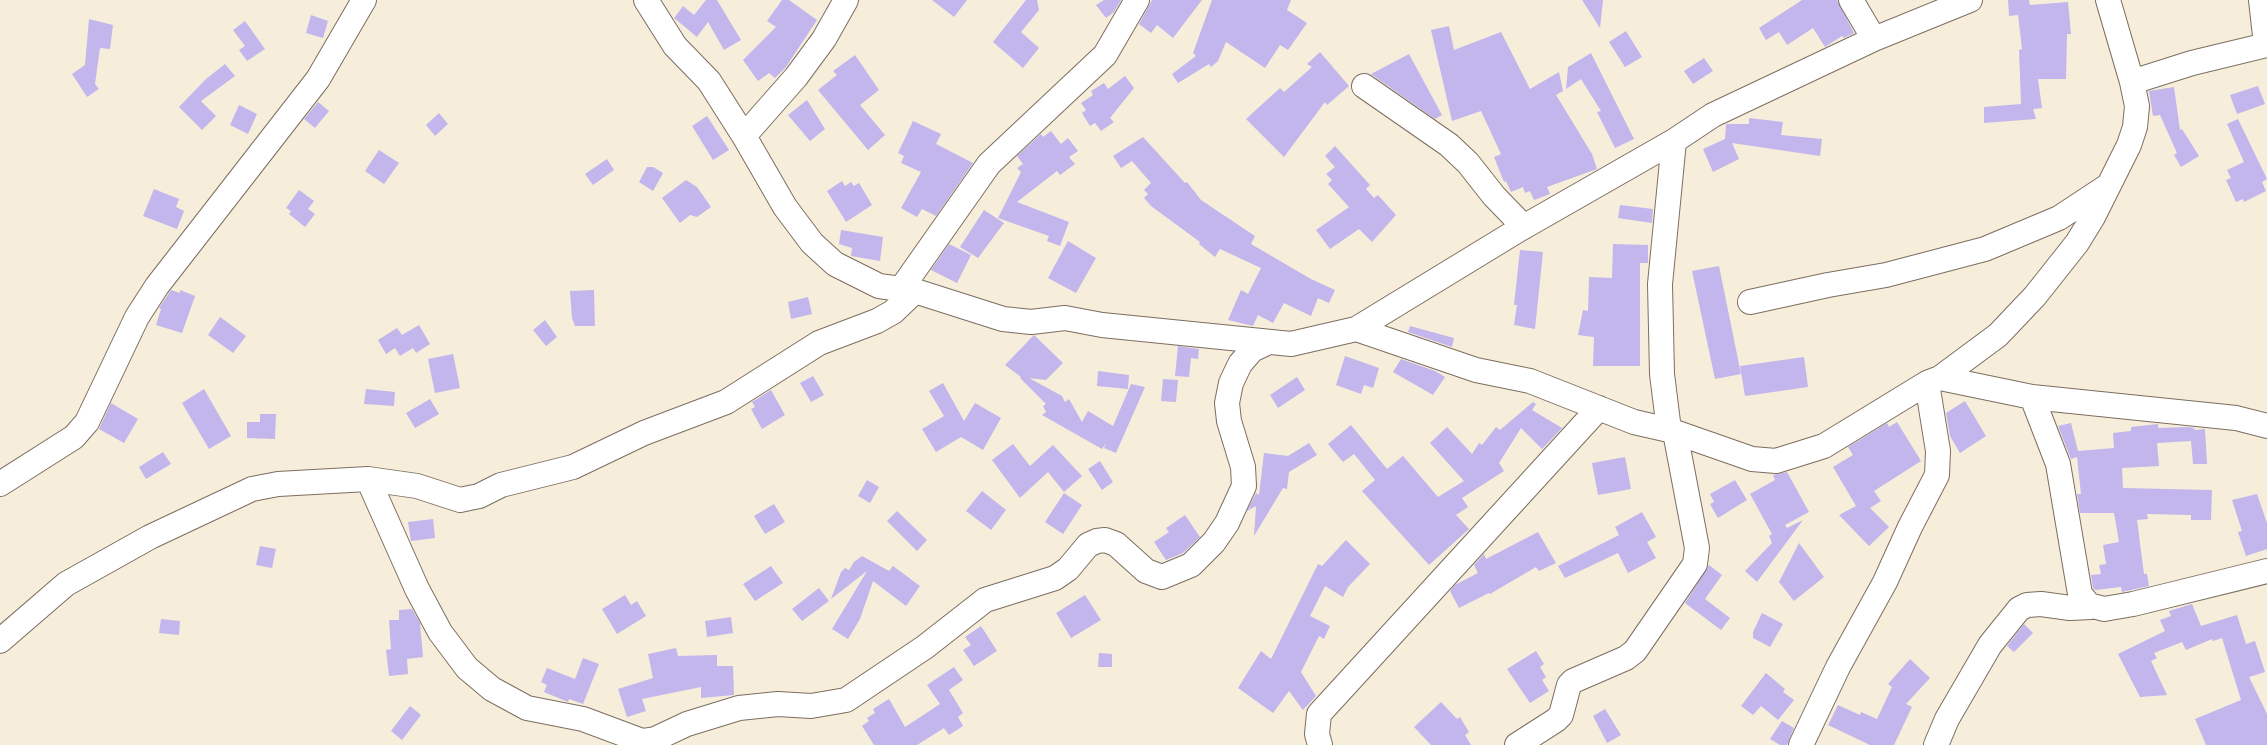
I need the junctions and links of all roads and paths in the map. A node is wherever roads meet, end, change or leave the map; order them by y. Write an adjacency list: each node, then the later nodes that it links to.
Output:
1 (364, 0): 27 (street)
2 (646, 0): 13 (street)
3 (846, 0): 13 (street)
4 (1137, 0): 17 (street)
5 (1850, 0): 9 (street)
6 (1970, 0): 9 (street)
7 (2108, 0): 11 (street)
8 (2261, 0): 10 (street)
9 (1874, 39): 14 (street)
10 (2266, 45): 11 (street)
11 (2132, 82): 15 (street)
12 (1364, 86): 16 (street)
13 (744, 136): 17 (street)
14 (1674, 141): 16 (street); 25 (street)
15 (2110, 184): 18 (street); 21 (street)
16 (1524, 227): 19 (street)
17 (908, 290): 20 (street); 26 (street)
18 (1750, 302)
19 (1356, 329): 20 (street); 23 (street)
20 (1269, 342): 26 (street)
21 (1934, 381): 22 (street); 25 (street); 33 (street)
22 (2032, 398): 24 (street); 29 (street)
23 (1599, 408): 25 (street); 31 (street)
24 (2267, 426)
25 (1672, 431): 32 (street)
26 (368, 479): 30 (street)
27 (0, 484)
28 (2267, 571): 29 (street)
29 (2091, 606): 34 (street)
30 (0, 641)
31 (1320, 745)
32 (1517, 745)
33 (1802, 745)
34 (1936, 745)

